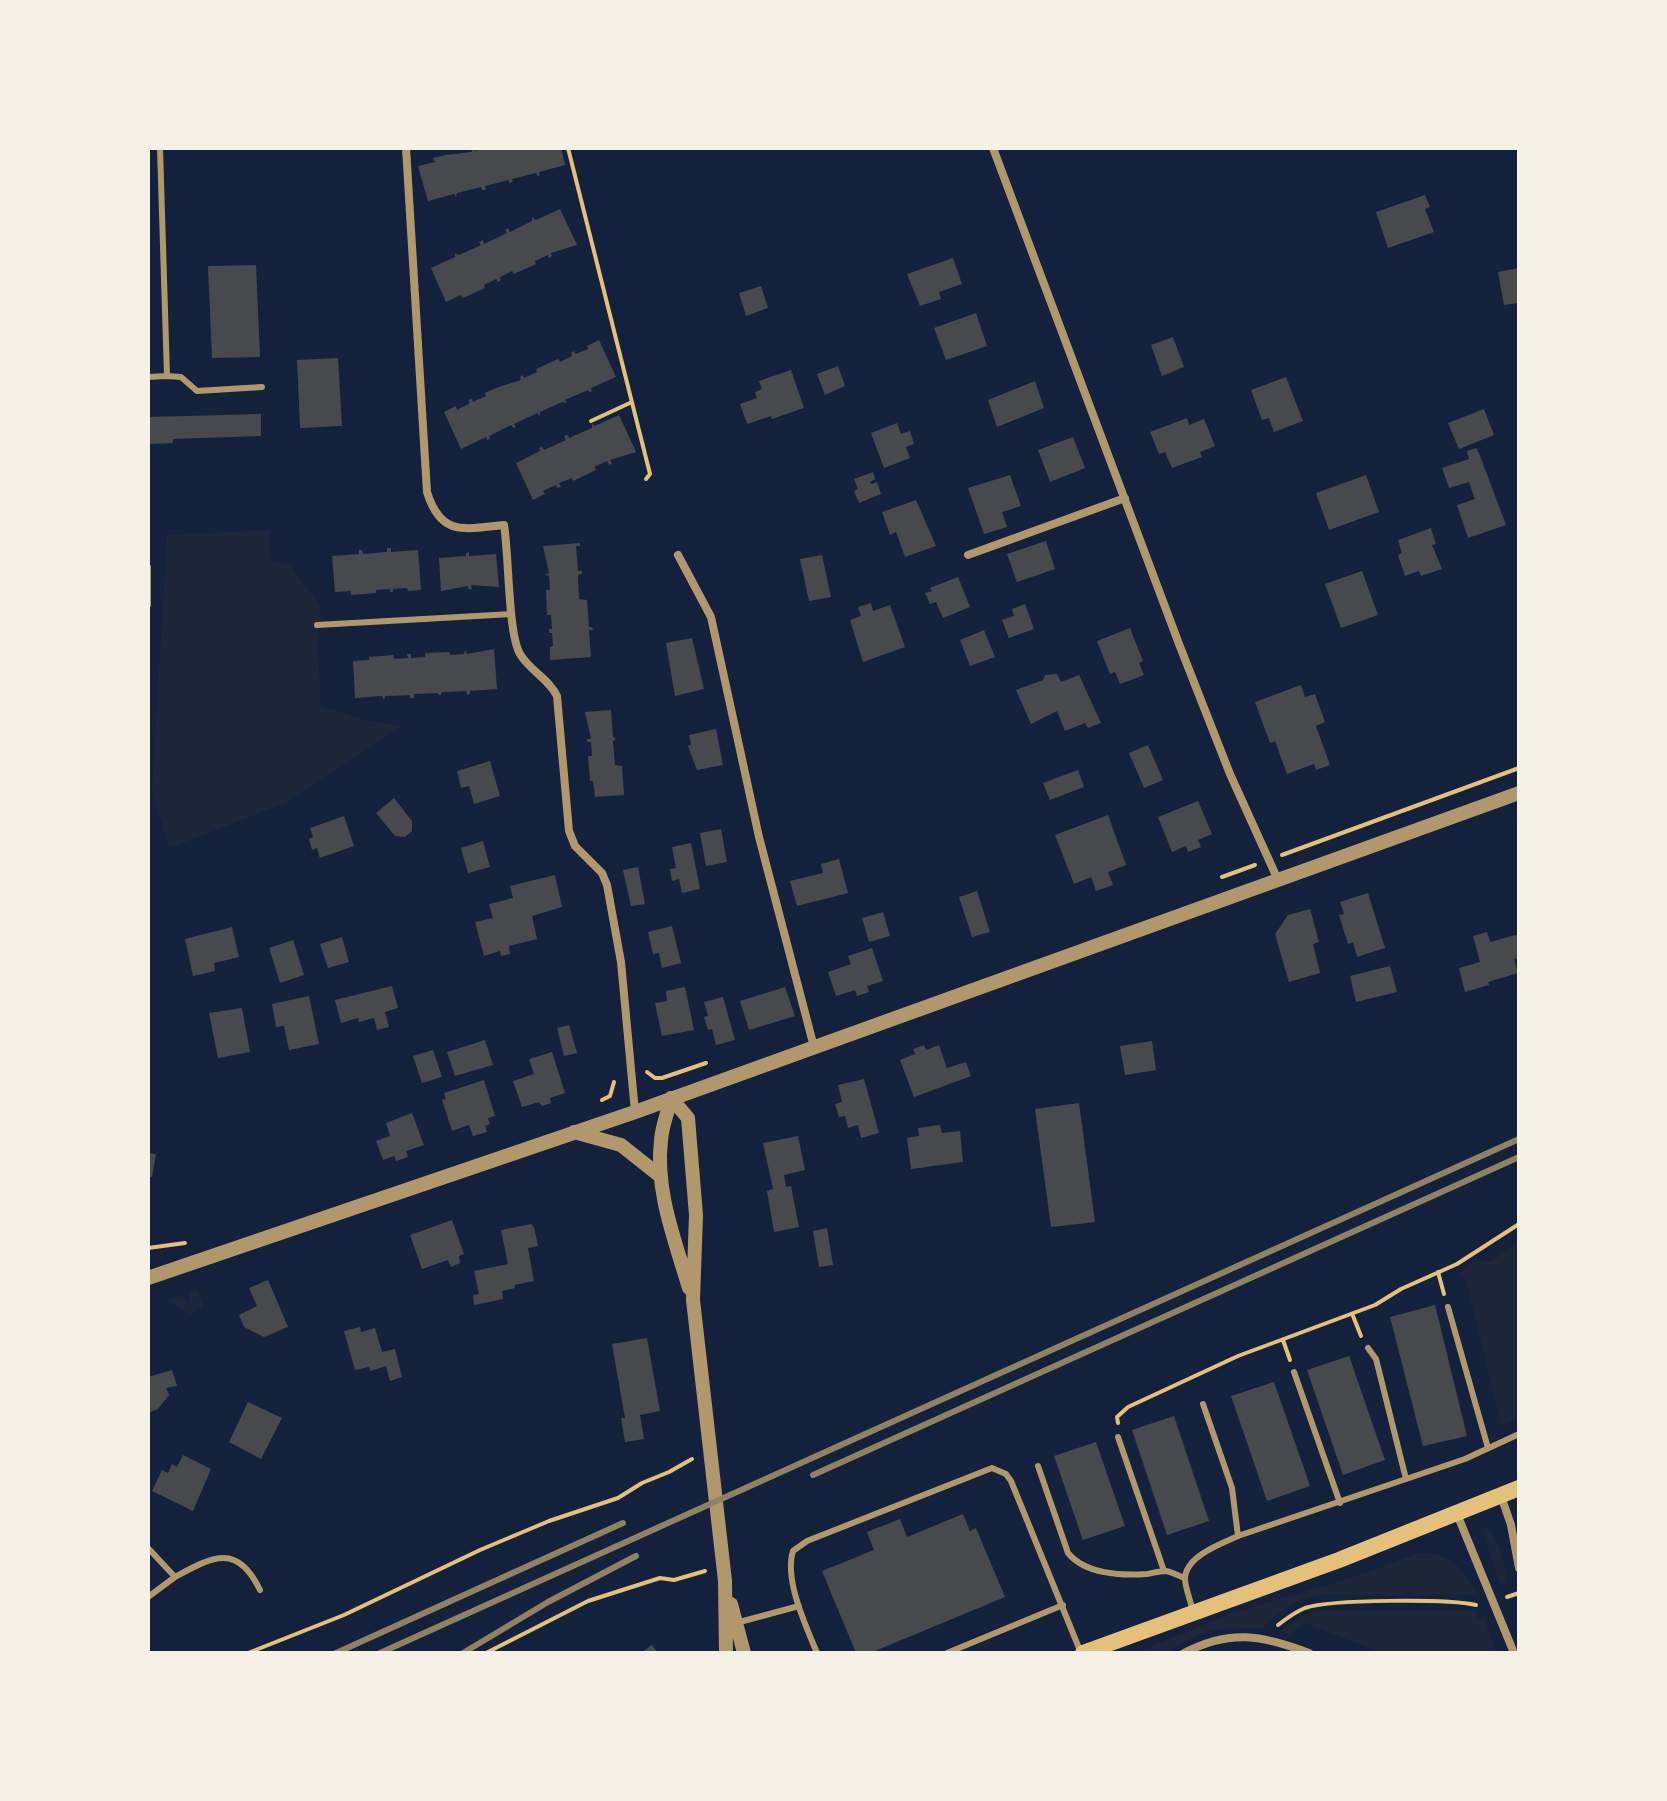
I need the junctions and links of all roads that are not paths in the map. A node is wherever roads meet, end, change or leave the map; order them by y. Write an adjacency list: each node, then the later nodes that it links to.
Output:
1 (160, 148): 4 (lane)
2 (406, 148): 12 (street)
3 (993, 148): 7 (street)
4 (167, 376): 5 (lane); 6 (lane)
5 (148, 377)
6 (262, 387)
7 (1125, 498): 9 (street); 15 (street)
8 (678, 555): 16 (street)
9 (968, 555)
10 (148, 567): 11 (lane)
11 (148, 605)
12 (512, 614): 13 (lane); 18 (street)
13 (317, 625)
14 (1519, 793): 15 (street)
15 (1278, 880): 16 (street)
16 (814, 1047): 17 (street)
17 (671, 1098): 18 (street); 20 (street); 22 (street)
18 (635, 1112): 19 (street)
19 (574, 1132): 20 (street); 21 (street)
20 (660, 1176): 22 (street)
21 (149, 1275)
22 (693, 1300): 42 (street)
23 (1448, 1307): 29 (lane)
24 (1368, 1348): 31 (lane)
25 (1294, 1372): 34 (lane)
26 (1203, 1404): 36 (lane)
27 (1519, 1434): 29 (lane)
28 (1118, 1437): 39 (lane)
29 (1488, 1448): 31 (lane)
30 (1038, 1466): 39 (lane)
31 (1406, 1479): 34 (lane)
32 (1519, 1488): 33 (main road)
33 (1501, 1496): 35 (main road); 38 (street)
34 (1340, 1503): 36 (lane)
35 (1457, 1514): 47 (main road); 56 (street)
36 (1238, 1536): 41 (lane)
37 (148, 1548): 40 (lane)
38 (1519, 1568)
39 (1164, 1571): 41 (lane)
40 (175, 1577): 43 (lane); 44 (lane)
41 (1185, 1578): 47 (lane)
42 (725, 1581): 48 (street); 49 (street)
43 (260, 1590)
44 (148, 1597)
45 (1063, 1605): 46 (lane); 52 (lane); 53 (lane)
46 (799, 1606): 48 (lane); 51 (lane)
47 (1193, 1612): 53 (main road)
48 (736, 1623): 50 (street)
49 (726, 1653)
50 (744, 1653)
51 (817, 1653)
52 (947, 1653)
53 (1082, 1653)
54 (1184, 1653): 55 (street)
55 (1309, 1653)
56 (1514, 1653)

